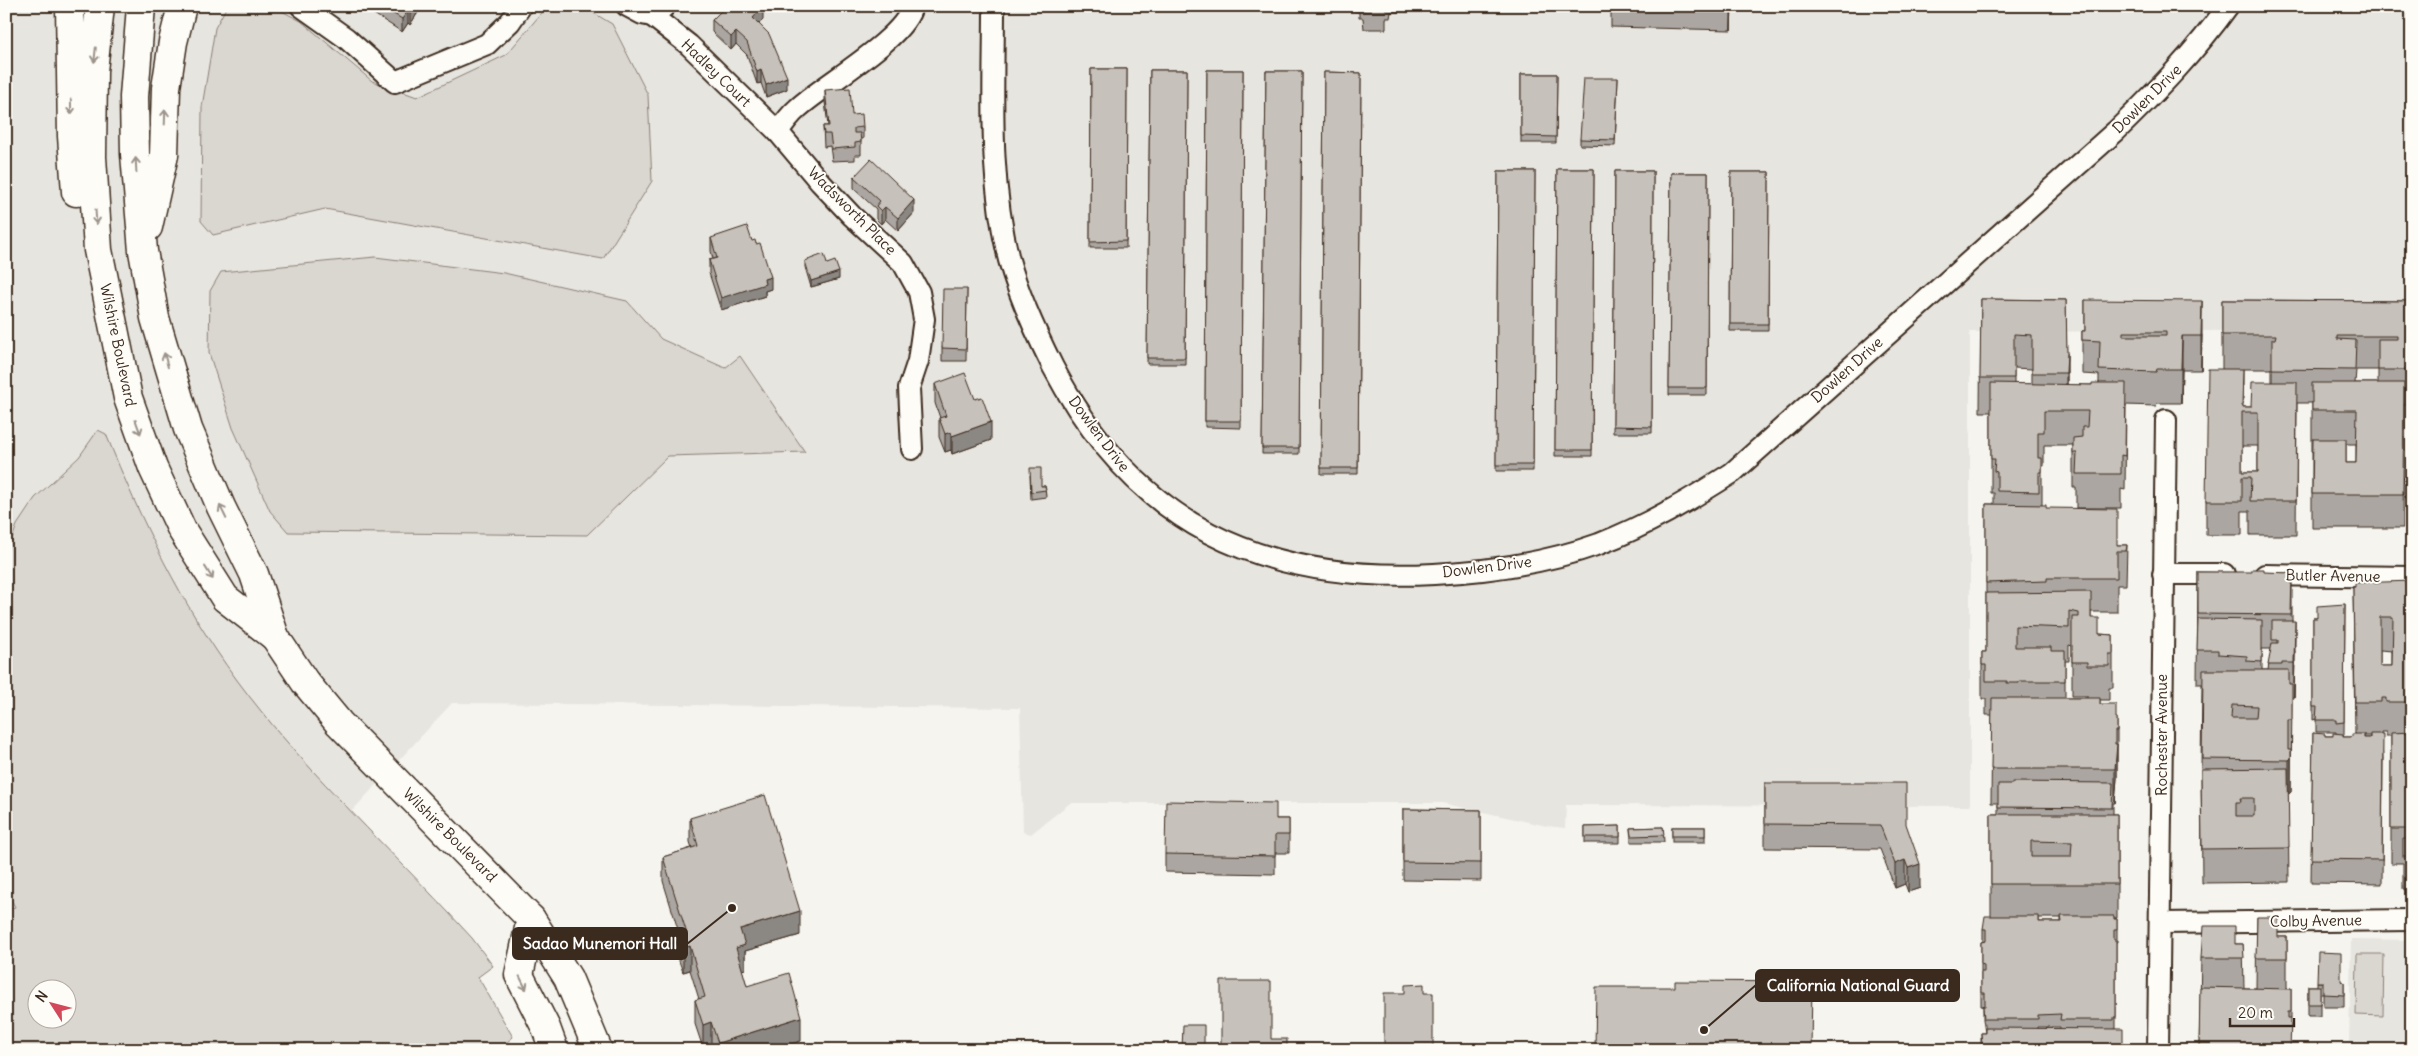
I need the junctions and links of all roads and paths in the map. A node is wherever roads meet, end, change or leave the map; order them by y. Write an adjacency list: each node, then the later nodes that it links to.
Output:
1 (70, 6): 14 (main road, one-way to 14)
2 (100, 6): 14 (main road, Wilshire Boulevard, one-way to 14)
3 (141, 6): 13 (main road, Wilshire Boulevard, one-way to 3)
4 (182, 6): 13 (main road, one-way to 4)
5 (301, 6): 6 (street)
6 (521, 6)
7 (628, 6): 11 (street, Hadley Court)
8 (912, 6): 12 (street)
9 (994, 6): 10 (street, Dowlen Drive)
10 (2228, 6)
11 (658, 11): 12 (street, Hadley Court)
12 (778, 132): 16 (street, Wadsworth Place)
13 (143, 251): 19 (main road, Wilshire Boulevard, one-way to 13)
14 (128, 398): 19 (main road, Wilshire Boulevard, one-way to 19)
15 (2166, 420): 17 (street, Rochester Avenue)
16 (912, 449)
17 (2164, 574): 18 (street, Butler Avenue); 22 (street, Rochester Avenue)
18 (2412, 577)
19 (275, 637): 20 (main road, Wilshire Boulevard)
20 (531, 919): 23 (main road, one-way to 23); 24 (main road, Wilshire Boulevard)
21 (2412, 920): 22 (street, Colby Avenue)
22 (2160, 923): 25 (street, Rochester Avenue)
23 (554, 1050)
24 (598, 1050)
25 (2158, 1050)

